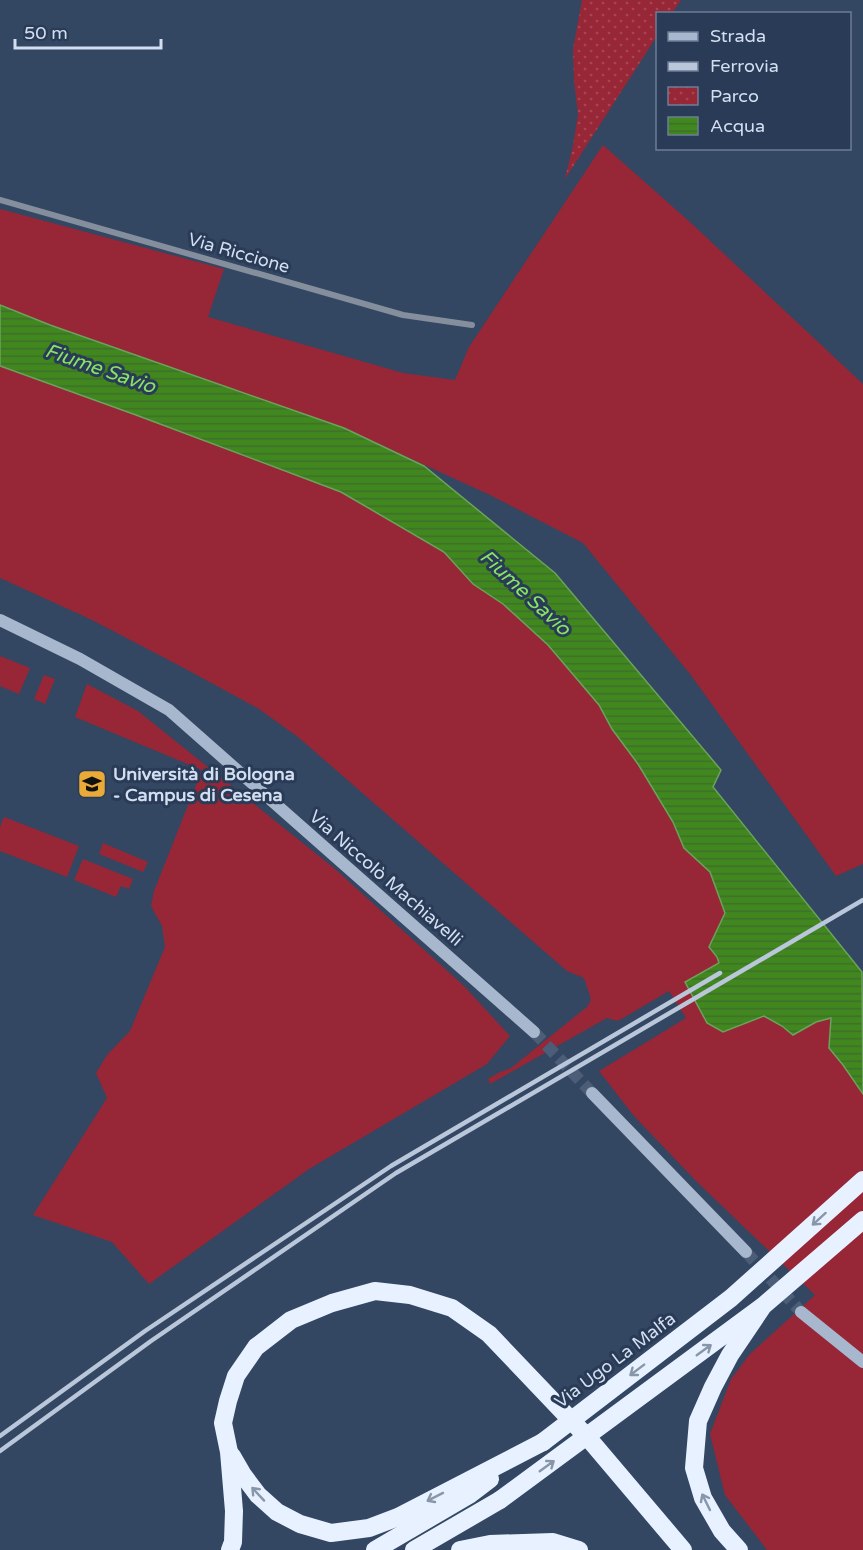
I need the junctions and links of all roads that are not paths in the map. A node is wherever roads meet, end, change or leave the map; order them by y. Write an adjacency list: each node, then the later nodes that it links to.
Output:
1 (0, 200): 2 (street, Via Riccione)
2 (472, 325)
3 (0, 620): 4 (street, Via Niccolò Machiavelli)
4 (534, 1032)
5 (592, 1093): 8 (street)
6 (863, 1180): 12 (highway, Via Ugo La Malfa, one-way to 12, bridge)
7 (863, 1220): 9 (highway, bridge)
8 (747, 1252)
9 (763, 1306): 16 (highway, one-way to 9, bridge); 20 (highway, one-way to 9)
10 (801, 1312): 11 (street)
11 (863, 1362)
12 (543, 1442): 13 (highway, one-way to 13); 15 (highway, Via Ugo La Malfa)
13 (229, 1452): 14 (highway); 19 (highway)
14 (230, 1550)
15 (375, 1550)
16 (414, 1550)
17 (460, 1550): 18 (highway)
18 (579, 1550)
19 (683, 1550)
20 (739, 1550)

